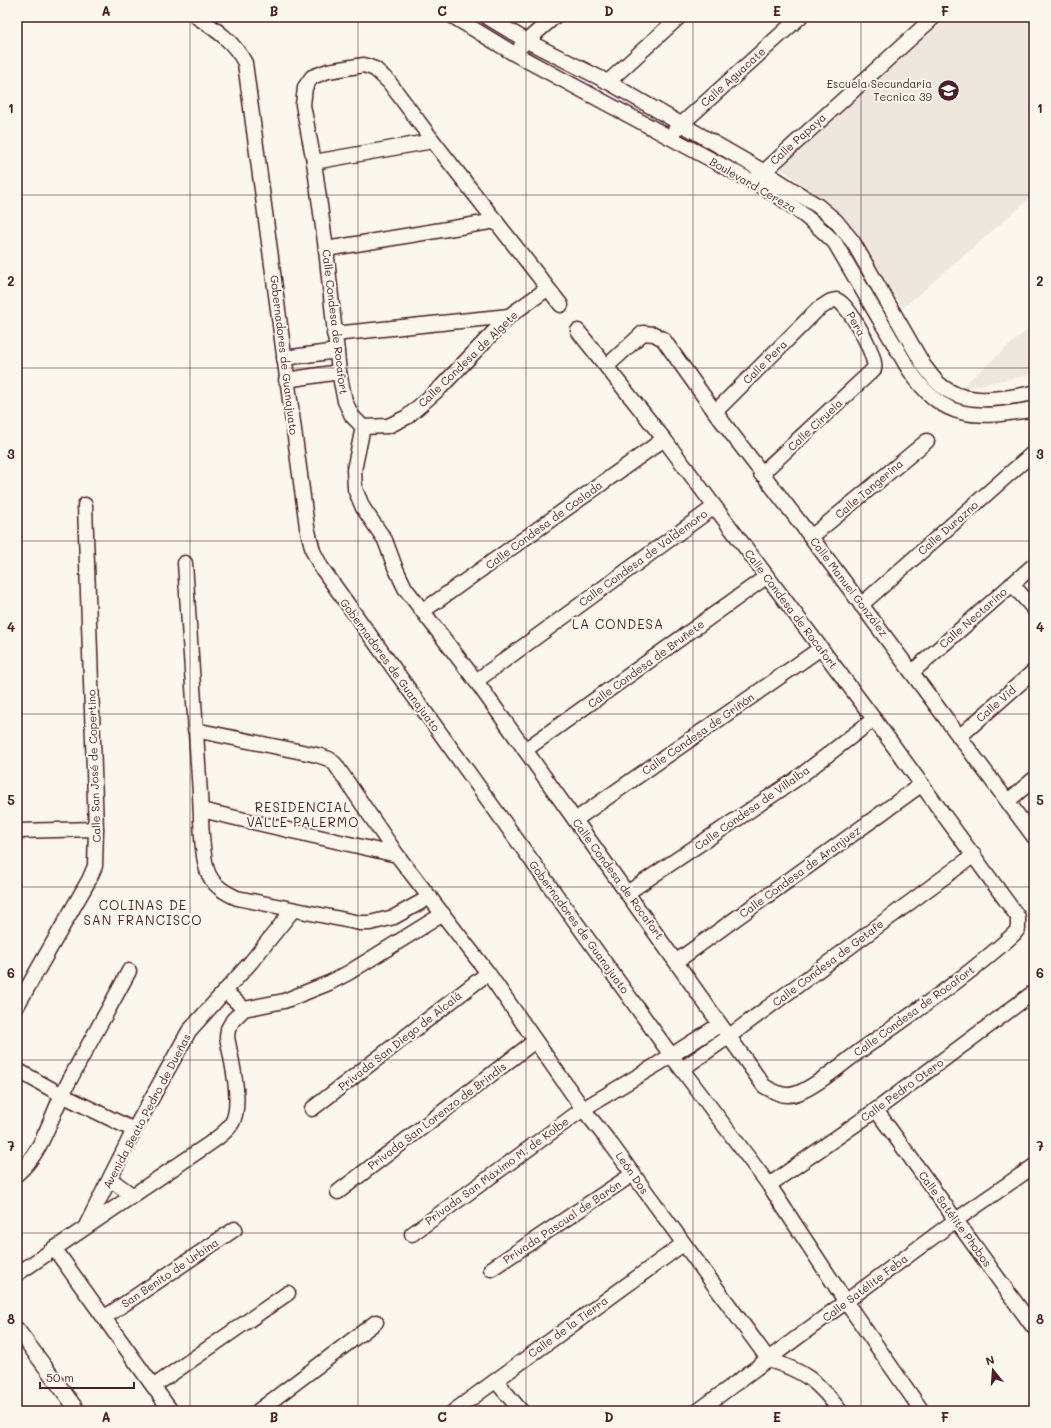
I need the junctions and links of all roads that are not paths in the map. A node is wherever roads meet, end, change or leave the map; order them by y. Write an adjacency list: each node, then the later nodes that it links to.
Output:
1 (197, 17): 26 (street, Gobernadores de Guanajuato)
2 (454, 17): 9 (street, Boulevard Cereza)
3 (487, 17): 8 (street, Boulevard Cereza)
4 (554, 17): 8 (street)
5 (679, 17): 10 (street)
6 (800, 17): 11 (street, Calle Aguacate)
7 (934, 17): 15 (street, Calle Papaya)
8 (528, 41): 9 (street); 10 (street, Boulevard Cereza)
9 (513, 53): 12 (street, Boulevard Cereza)
10 (608, 82): 11 (street, Boulevard Cereza)
11 (680, 125): 12 (street, Calle Aguacate); 15 (street, Boulevard Cereza)
12 (667, 137): 16 (street, Boulevard Cereza)
13 (433, 142): 14 (street); 14 (street, Calle Condesa de Rocafort); 17 (street, Calle Condesa de Rocafort)
14 (314, 162): 18 (street, Calle Condesa de Rocafort)
15 (764, 171): 16 (street, Calle Papaya); 31 (street, Boulevard Cereza)
16 (754, 182): 32 (street, Boulevard Cereza)
17 (496, 221): 18 (street); 19 (street, Calle Condesa de Rocafort)
18 (326, 249): 24 (street, Calle Condesa de Rocafort)
19 (547, 289): 20 (street, Calle Condesa de Rocafort); 22 (street, Calle Condesa de Algete)
20 (561, 305)
21 (815, 312): 29 (street, Pera); 33 (street, Calle Pera)
22 (509, 316): 24 (street); 34 (street, Calle Condesa de Algete)
23 (578, 331): 27 (street, Calle Condesa de Rocafort)
24 (334, 334): 25 (street, Calle Condesa de Rocafort)
25 (337, 351): 26 (street); 28 (street, Calle Condesa de Rocafort)
26 (284, 358): 30 (street, Gobernadores de Guanajuato)
27 (607, 366): 33 (street, Calle Manuel González); 35 (street, Calle Condesa de Rocafort)
28 (339, 372): 30 (street); 34 (street, Calle Condesa de Rocafort)
29 (868, 376): 38 (street, Calle Ciruela)
30 (286, 380): 81 (street, Gobernadores de Guanajuato)
31 (1034, 393)
32 (1034, 409)
33 (715, 412): 38 (street, Calle Manuel González)
34 (363, 427): 48 (street, Calle Condesa de Rocafort)
35 (664, 439): 40 (street, Calle Condesa de Rocafort); 48 (street, Calle Condesa de Coslada)
36 (927, 441): 41 (street, Calle Tangerina)
37 (1034, 452): 46 (street, Calle Durazno)
38 (761, 474): 41 (street, Calle Manuel González)
39 (85, 505): 62 (street, Calle San José de Copertino)
40 (714, 506): 44 (street, Calle Condesa de Rocafort); 52 (street, Calle Condesa de Valdemoro)
41 (811, 537): 46 (street, Calle Manuel González)
42 (185, 563): 54 (street)
43 (1034, 565): 45 (street, Calle Nectarino)
44 (766, 577): 49 (street, Calle Condesa de Rocafort); 56 (street, Calle Condesa de Bruñete)
45 (1012, 584): 47 (street); 51 (street, Calle Nectarino)
46 (861, 605): 51 (street, Calle Manuel González)
47 (1034, 609)
48 (423, 612): 52 (street, Calle Condesa de Rocafort)
49 (821, 648): 53 (street, Calle Condesa de Rocafort); 61 (street, Calle Condesa de Griñón)
50 (1034, 671): 55 (street, Calle Vid)
51 (912, 672): 55 (street, Calle Manuel González)
52 (476, 681): 56 (street, Calle Condesa de Rocafort)
53 (874, 719): 58 (street, Calle Condesa de Rocafort); 67 (street, Calle Condesa de Villalba)
54 (195, 730): 60 (street); 65 (street, León Dos)
55 (959, 736): 59 (street, Calle Manuel González)
56 (525, 750): 61 (street, Calle Condesa de Rocafort)
57 (1034, 779): 59 (street)
58 (922, 784): 66 (street, Calle Condesa de Rocafort); 71 (street, Calle Condesa de Aranjuez)
59 (1008, 801): 64 (street, Calle Manuel González)
60 (201, 810): 65 (street); 69 (street)
61 (576, 820): 67 (street, Calle Condesa de Rocafort)
62 (96, 828): 63 (street); 76 (street, Calle San José de Copertino)
63 (17, 830)
64 (1034, 837)
65 (397, 855): 68 (street, León Dos)
66 (974, 855): 79 (street, Calle Condesa de Getafe); 79 (street, Calle Condesa de Rocafort)
67 (627, 893): 71 (street, Calle Condesa de Rocafort)
68 (430, 897): 69 (street); 70 (street, León Dos)
69 (293, 910): 74 (street, Avenida Beato Pedro de Dueñas)
70 (443, 914): 73 (street, León Dos); 77 (street)
71 (677, 961): 78 (street, Calle Condesa de Rocafort)
72 (129, 971): 84 (street)
73 (488, 973): 80 (street, León Dos); 85 (street, Privada San Diego de Alcalá)
74 (225, 991): 77 (street); 88 (street, Avenida Beato Pedro de Dueñas)
75 (1034, 992): 87 (street, Calle Pedro Otero)
76 (17, 1006)
77 (244, 1009): 95 (street, Avenida Beato Pedro de Dueñas)
78 (719, 1025): 79 (street, Calle Condesa de Rocafort); 81 (street)
79 (728, 1037): 82 (street, Calle Condesa de Getafe)
80 (535, 1041): 86 (street, León Dos); 94 (street, Privada San Lorenzo de Brindis)
81 (671, 1055): 82 (street, Gobernadores de Guanajuato); 86 (street, Privada San Máximo M. de Kolbe)
82 (682, 1069): 93 (street, Gobernadores de Guanajuato)
83 (17, 1070): 84 (street)
84 (62, 1095): 88 (street); 90 (street)
85 (312, 1109)
86 (583, 1109): 91 (street, León Dos); 99 (street, Privada San Máximo M. de Kolbe)
87 (876, 1110): 93 (street, Calle Pedro Otero); 96 (street, Calle Satélite Phobos)
88 (134, 1130): 92 (street, Avenida Beato Pedro de Dueñas)
89 (1034, 1166): 96 (street, Calle Satélite Feba)
90 (17, 1174)
91 (633, 1174): 100 (street, León Dos); 102 (street, Privada Pascual de Barón)
92 (110, 1179): 95 (street); 97 (street, Avenida Beato Pedro de Dueñas)
93 (769, 1185): 105 (street, Gobernadores de Guanajuato)
94 (338, 1192)
95 (132, 1195): 97 (street, Avenida Beato Pedro de Dueñas)
96 (956, 1220): 105 (street, Calle Satélite Feba); 108 (street, Calle Satélite Phobos)
97 (86, 1226): 101 (street, Avenida Beato Pedro de Dueñas)
98 (235, 1229): 106 (street, San Benito de Urbina)
99 (412, 1234)
100 (683, 1244): 110 (street, León Dos); 111 (street, Calle de la Tierra)
101 (54, 1248): 103 (street, Avenida Beato Pedro de Dueñas); 106 (street)
102 (491, 1269)
103 (17, 1274)
104 (288, 1293): 112 (street)
105 (846, 1302): 110 (street, Calle Satélite Feba); 120 (street, Gobernadores de Guanajuato)
106 (105, 1317): 112 (street)
107 (376, 1322): 115 (street)
108 (1034, 1328)
109 (17, 1329): 113 (street)
110 (769, 1360): 118 (street, Calle Satélite Feba); 119 (street)
111 (496, 1381): 116 (street, Calle de la Tierra); 117 (street)
112 (154, 1386): 114 (street)
113 (78, 1411)
114 (171, 1411)
115 (258, 1411)
116 (454, 1411)
117 (521, 1411)
118 (698, 1411)
119 (840, 1411)
120 (922, 1411)

